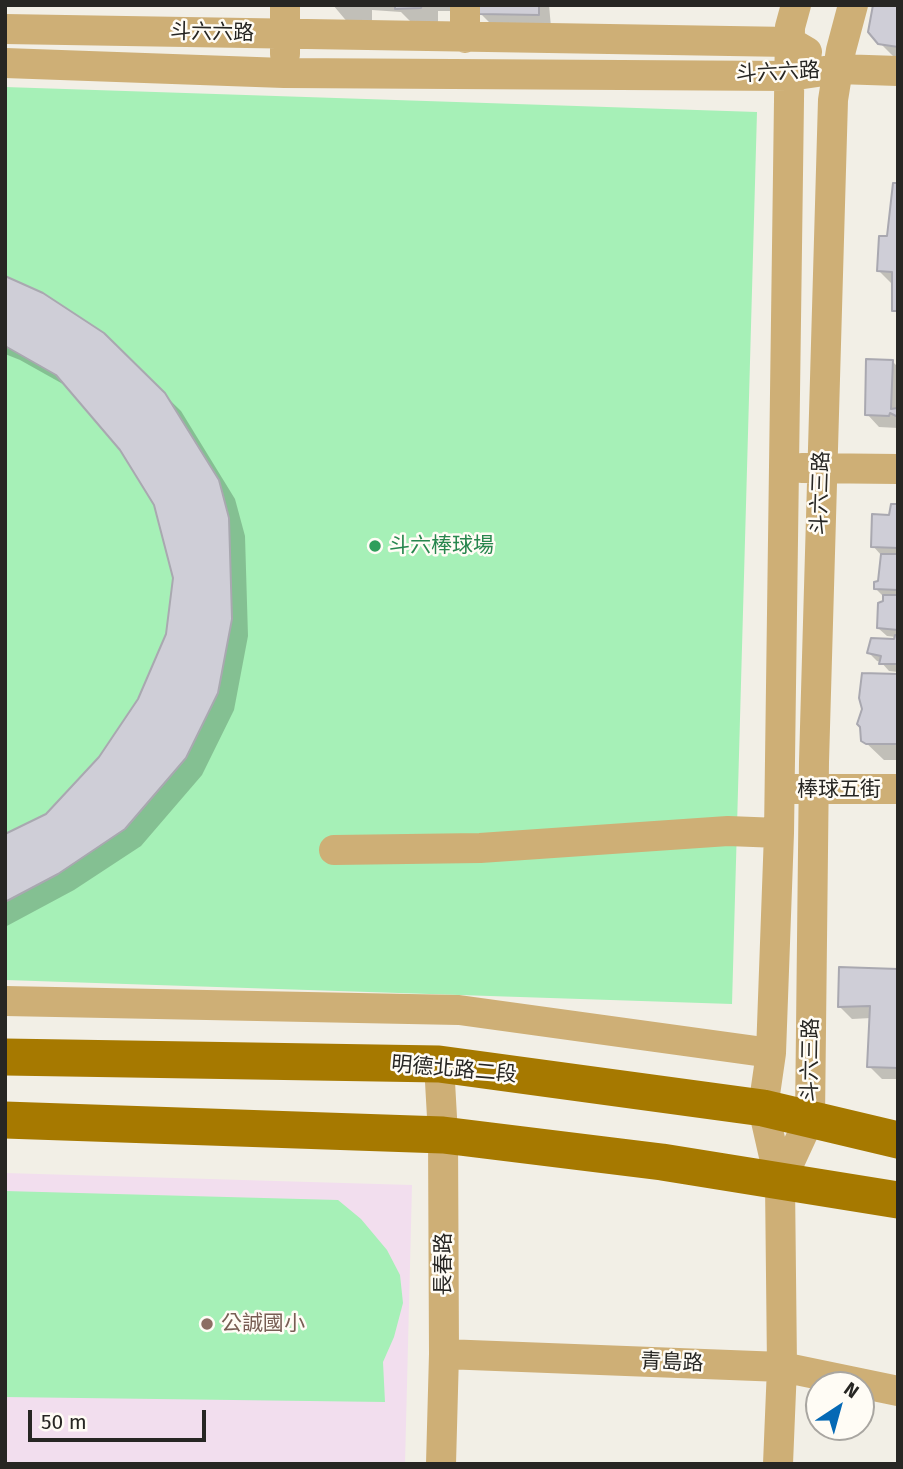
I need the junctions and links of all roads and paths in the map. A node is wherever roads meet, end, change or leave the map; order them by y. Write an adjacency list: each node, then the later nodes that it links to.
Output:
1 (285, 5): 6 (street)
2 (465, 5): 7 (street)
3 (796, 5): 8 (street, 斗六三路)
4 (853, 5): 10 (street, 斗六三路)
5 (5, 29): 6 (street, 斗六六路)
6 (285, 35): 7 (street, 斗六六路); 12 (street)
7 (465, 37): 8 (street, 斗六六路)
8 (790, 42): 10 (street, 斗六六路); 13 (street, 斗六三路)
9 (5, 63): 12 (street, 斗六六路)
10 (838, 69): 11 (street); 13 (street, 斗六六路); 14 (street, 斗六三路)
11 (898, 71)
12 (284, 73): 13 (street, 斗六六路)
13 (790, 76): 15 (street, 斗六三路)
14 (821, 467): 15 (street); 16 (street); 17 (street, 斗六三路)
15 (784, 469): 19 (street, 斗六三路)
16 (898, 469)
17 (814, 789): 18 (street, 棒球五街); 19 (street, 棒球五街); 27 (street, 斗六三路)
18 (898, 789)
19 (780, 790): 20 (street, 斗六三路)
20 (779, 833): 21 (street); 23 (street, 斗六三路)
21 (334, 850)
22 (5, 1001): 23 (street)
23 (771, 1053): 26 (street, 斗六三路)
24 (5, 1057): 25 (main road, 明德北路二段)
25 (439, 1065): 26 (main road, 明德北路二段); 29 (street, 長春路)
26 (763, 1108): 27 (main road, 明德北路二段); 31 (street, 斗六三路)
27 (810, 1118): 30 (main road, 明德北路二段); 31 (street, 斗六三路)
28 (5, 1120): 29 (main road)
29 (443, 1135): 31 (main road); 33 (street, 長春路)
30 (898, 1140)
31 (780, 1182): 32 (main road); 34 (street)
32 (898, 1200)
33 (444, 1354): 34 (street, 青島路); 36 (street, 長春路)
34 (782, 1367): 35 (street, 青島路); 37 (street)
35 (898, 1391)
36 (441, 1464)
37 (778, 1464)

